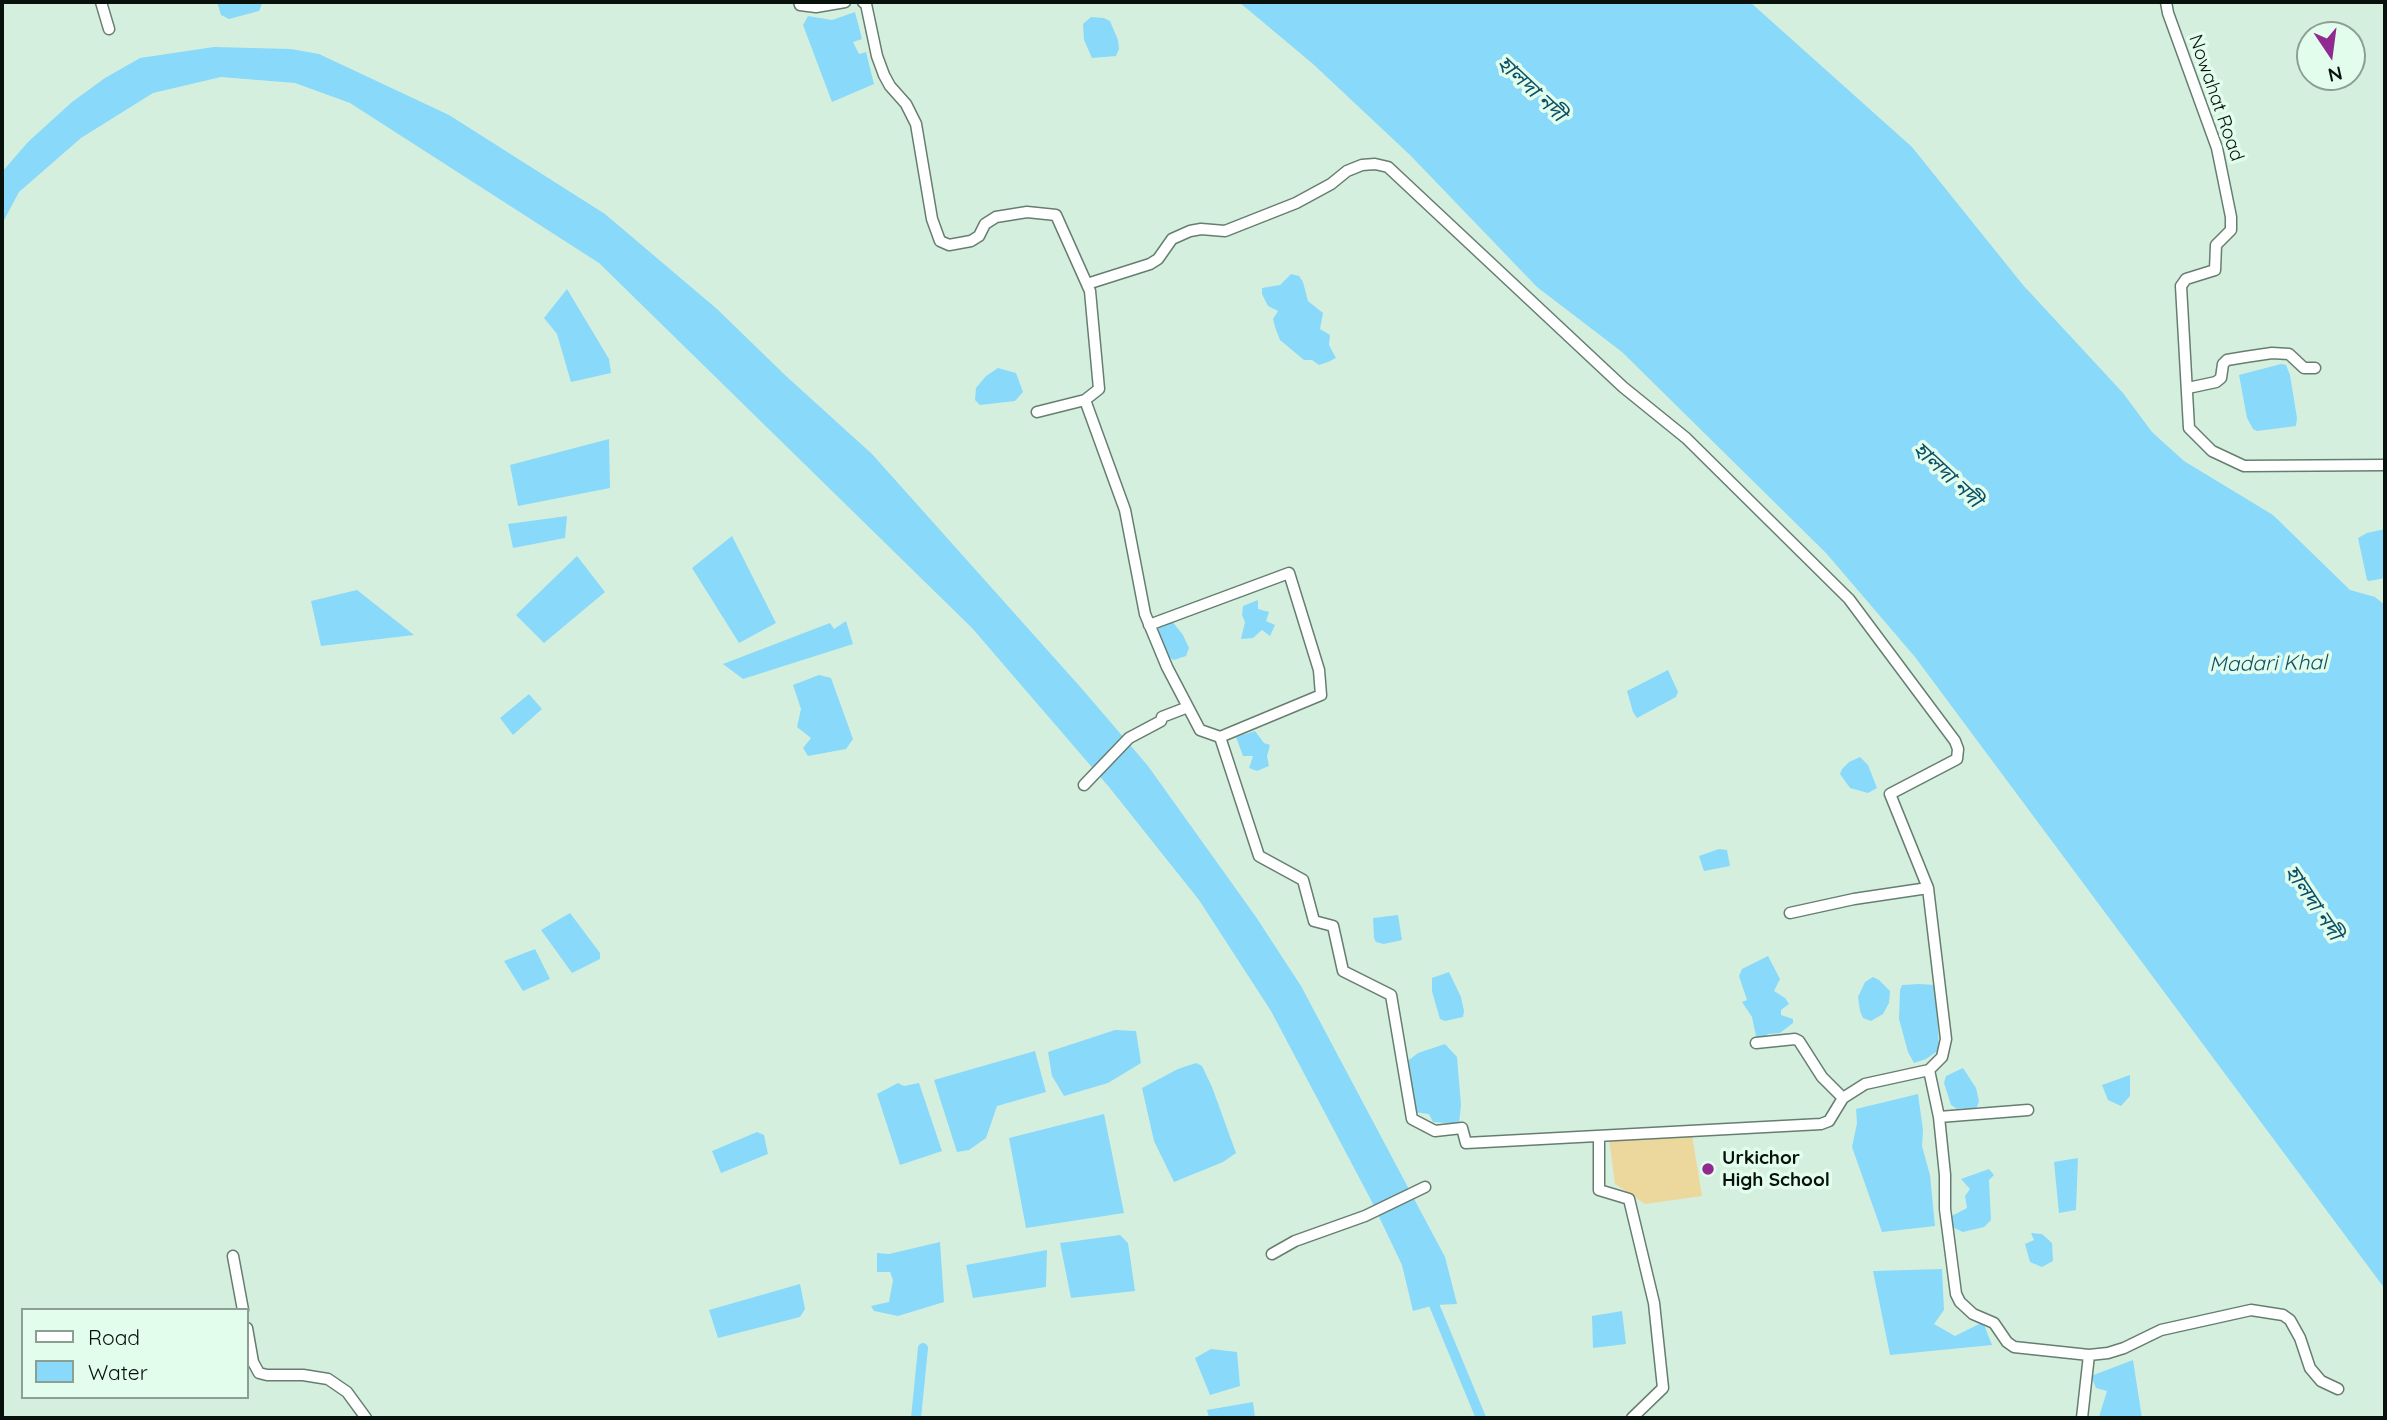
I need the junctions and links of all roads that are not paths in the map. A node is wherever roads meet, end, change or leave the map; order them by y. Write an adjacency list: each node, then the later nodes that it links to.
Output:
1 (101, 2): 6 (street)
2 (799, 2): 3 (street)
3 (845, 2)
4 (863, 2): 7 (street)
5 (2166, 2): 9 (street, Nowahat Road)
6 (109, 29)
7 (1087, 284): 10 (street); 17 (street)
8 (2315, 368): 9 (street)
9 (2188, 388): 12 (street, Nowahat Road)
10 (1085, 400): 11 (street); 13 (street)
11 (1037, 411)
12 (2385, 465)
13 (1149, 625): 14 (street); 15 (street)
14 (1188, 707): 15 (street); 16 (street)
15 (1220, 737): 24 (street)
16 (1084, 785)
17 (1928, 888): 18 (street); 20 (street)
18 (1790, 913)
19 (1756, 1043): 21 (street)
20 (1929, 1070): 21 (street); 23 (street)
21 (1843, 1098): 24 (street)
22 (2028, 1110): 23 (street)
23 (1939, 1117): 30 (street)
24 (1600, 1136): 33 (street)
25 (1425, 1187): 26 (street)
26 (1272, 1254)
27 (233, 1256): 28 (street)
28 (243, 1308)
29 (248, 1334): 32 (street)
30 (2089, 1355): 31 (street); 34 (street)
31 (2338, 1389)
32 (366, 1418)
33 (1632, 1418)
34 (2082, 1418)

